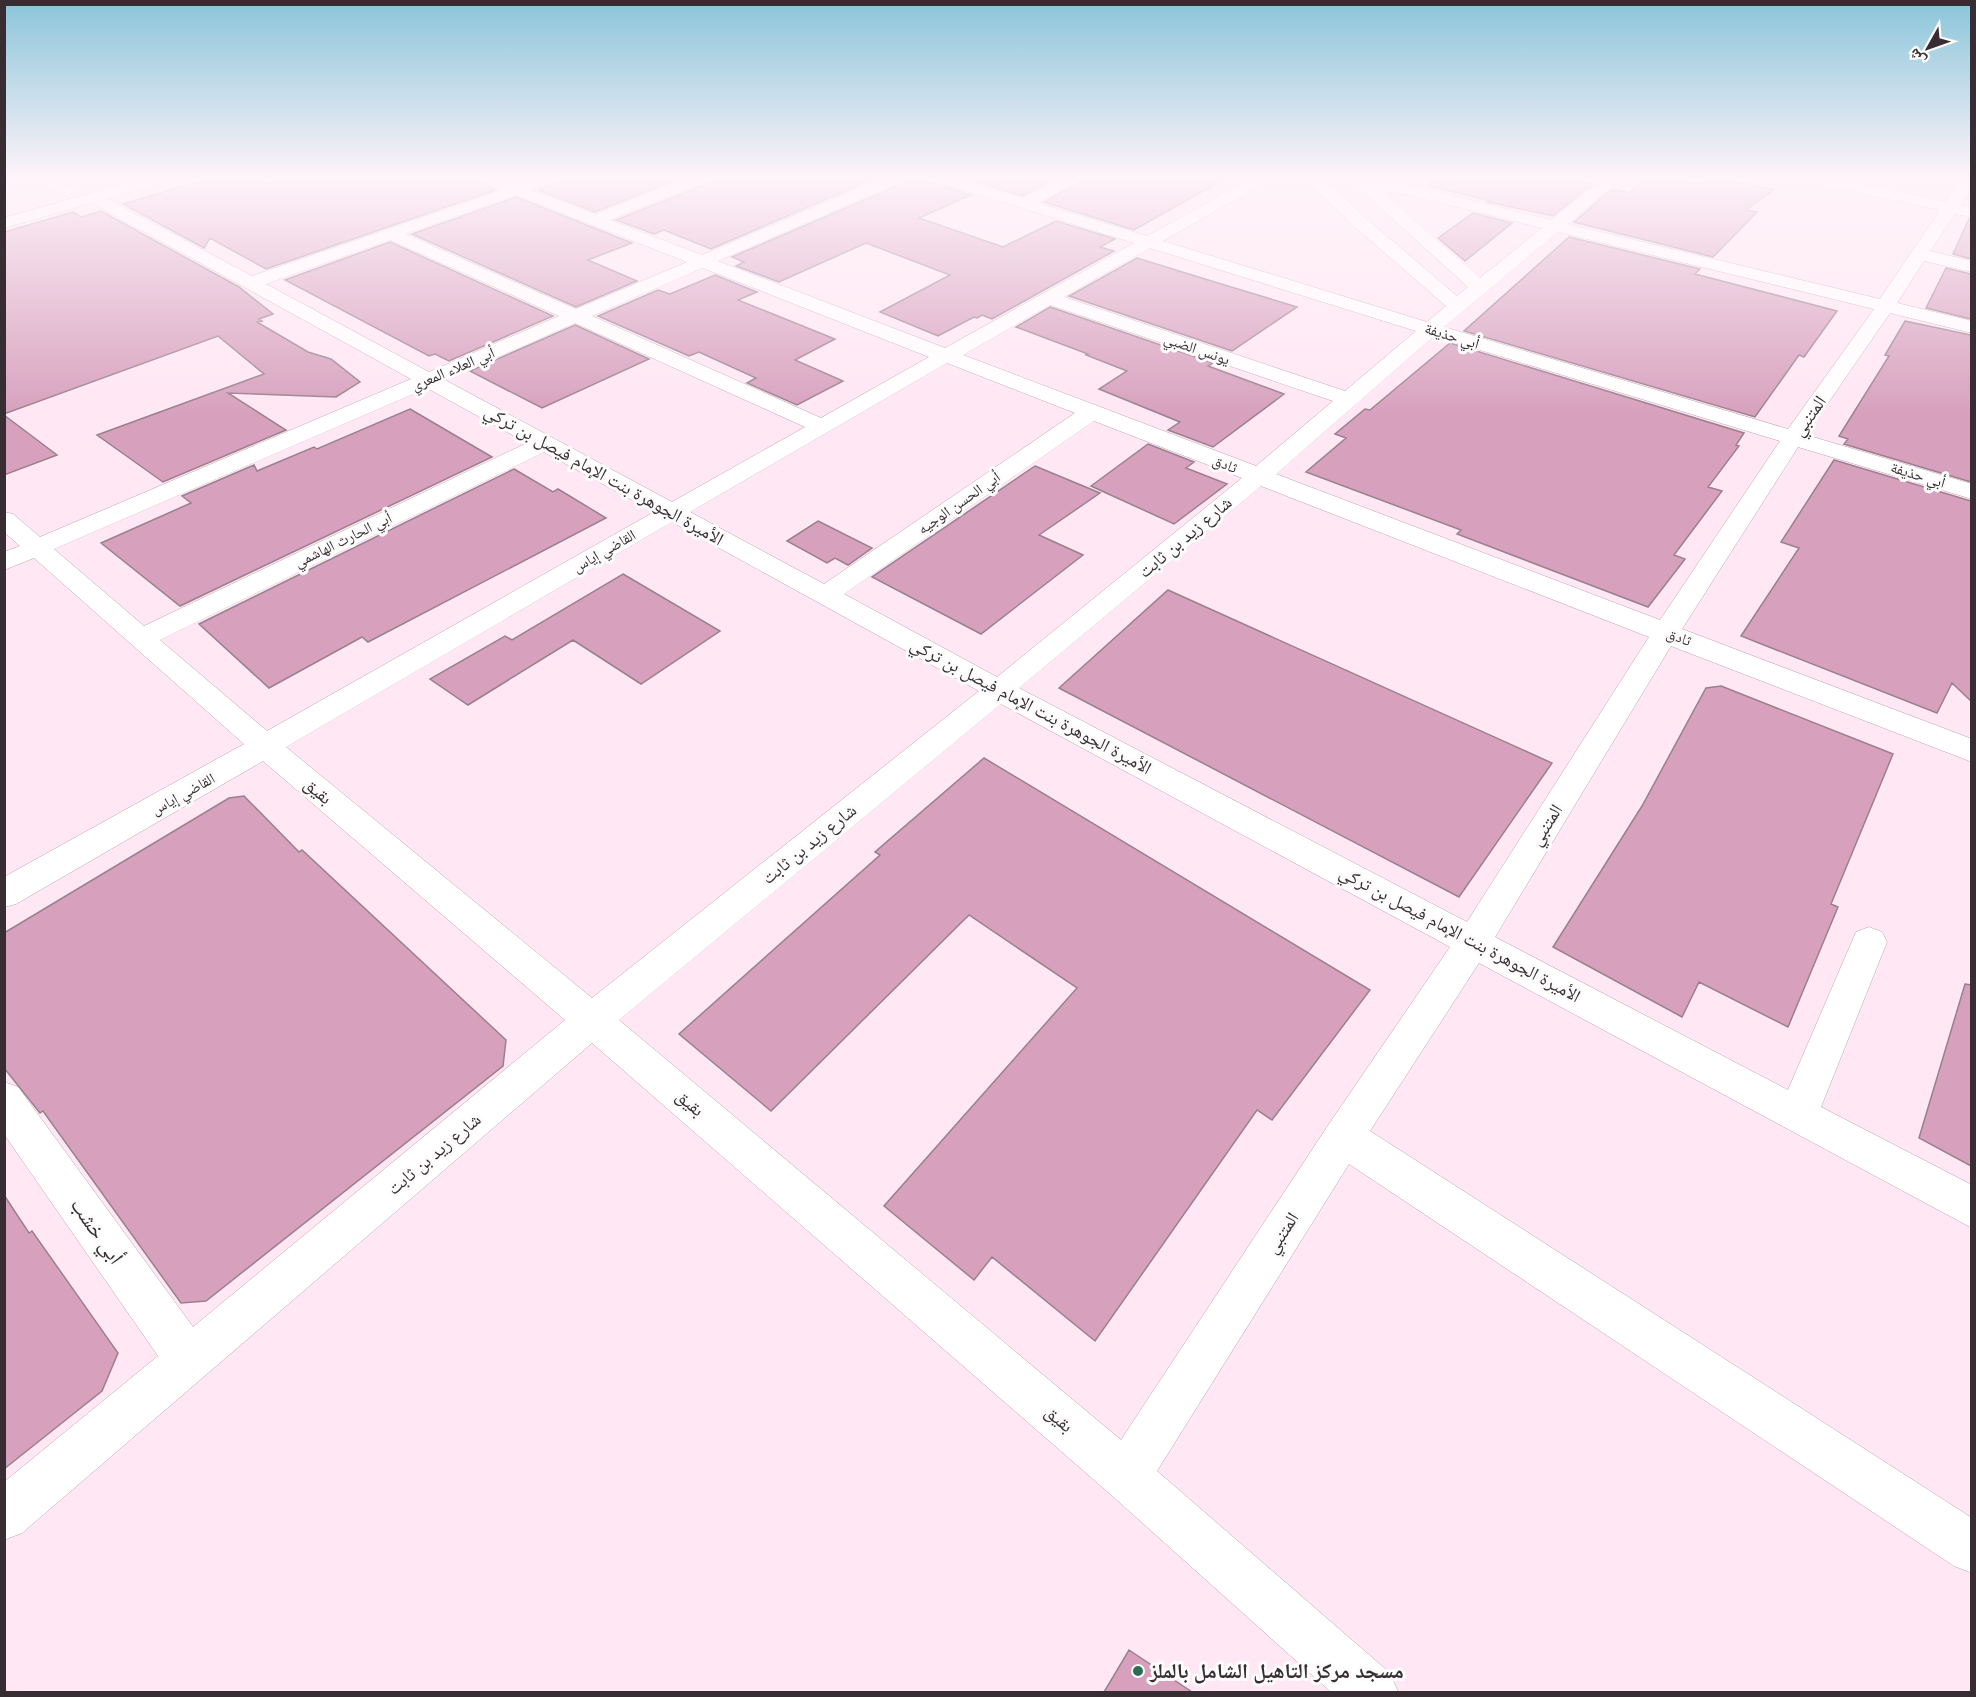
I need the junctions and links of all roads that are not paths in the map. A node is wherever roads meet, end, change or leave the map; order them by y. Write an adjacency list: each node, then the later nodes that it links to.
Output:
1 (202, 255): 16 (street, الأميرة الجوهرة بنت الإمام فيصل بن تركي)
2 (330, 255): 16 (street)
3 (438, 255): 20 (street)
4 (684, 255): 14 (street, ثادق)
5 (717, 255): 14 (street, أبي العلاء المعري)
6 (1126, 255): 18 (street, القاضي إياس)
7 (1188, 255): 22 (street, أبي حذيفة)
8 (1409, 255): 17 (street)
9 (1429, 255): 17 (street)
10 (1519, 255): 17 (street, شارع زيد بن ثابت)
11 (1680, 255): 19 (street)
12 (1919, 255): 19 (street, المتنبي)
13 (1925, 255): 15 (street)
14 (701, 262): 20 (street, أبي العلاء المعري); 23 (street, ثادق)
15 (1971, 267)
16 (253, 282): 24 (street, الأميرة الجوهرة بنت الإمام فيصل بن تركي)
17 (1469, 297): 22 (street, شارع زيد بن ثابت)
18 (1047, 298): 23 (street, القاضي إياس); 25 (street, يونس الضبي)
19 (1886, 305): 21 (street); 28 (street, المتنبي)
20 (576, 317): 24 (street, أبي العلاء المعري); 27 (street)
21 (1971, 327)
22 (1430, 329): 25 (street, شارع زيد بن ثابت); 28 (street, أبي حذيفة)
23 (945, 356): 26 (street, ثادق); 27 (street, القاضي إياس)
24 (430, 379): 29 (street, الأميرة الجوهرة بنت الإمام فيصل بن تركي); 34 (street, أبي العلاء المعري)
25 (1348, 399): 30 (street, شارع زيد بن ثابت)
26 (1092, 412): 30 (street, ثادق); 35 (street, أبي الحسن الوجيه)
27 (821, 426): 32 (street, القاضي إياس)
28 (1793, 438): 31 (street, أبي حذيفة); 36 (street, المتنبي)
29 (544, 442): 32 (street, الأميرة الجوهرة بنت الإمام فيصل بن تركي); 37 (street, أبي الحارث الهاشمي)
30 (1258, 477): 36 (street, ثادق); 38 (street, شارع زيد بن ثابت)
31 (1971, 492)
32 (673, 512): 35 (street, الأميرة الجوهرة بنت الإمام فيصل بن تركي); 39 (street, القاضي إياس)
33 (4, 519): 34 (street, بقيق)
34 (21, 554): 37 (street, بقيق)
35 (825, 595): 38 (street, الأميرة الجوهرة بنت الإمام فيصل بن تركي)
36 (1666, 632): 40 (street, ثادق); 42 (street, المتنبي)
37 (142, 638): 39 (street, بقيق)
38 (999, 690): 42 (street, الأميرة الجوهرة بنت الإمام فيصل بن تركي); 44 (street, شارع زيد بن ثابت)
39 (266, 747): 41 (street, القاضي إياس); 44 (street, بقيق)
40 (1971, 751)
41 (4, 894)
42 (1474, 941): 46 (street, الأميرة الجوهرة بنت الإمام فيصل بن تركي); 47 (street, المتنبي)
43 (1869, 942): 46 (street)
44 (592, 1020): 49 (street, شارع زيد بن ثابت); 50 (street, بقيق)
45 (4, 1100): 49 (street, أبي خشب)
46 (1798, 1114): 48 (street, الأميرة الجوهرة بنت الإمام فيصل بن تركي)
47 (1343, 1137): 50 (street, المتنبي); 52 (street)
48 (1971, 1208)
49 (189, 1360): 51 (street, شارع زيد بن ثابت)
50 (1126, 1476): 53 (street, بقيق)
51 (4, 1515)
52 (1971, 1548)
53 (1371, 1692)

